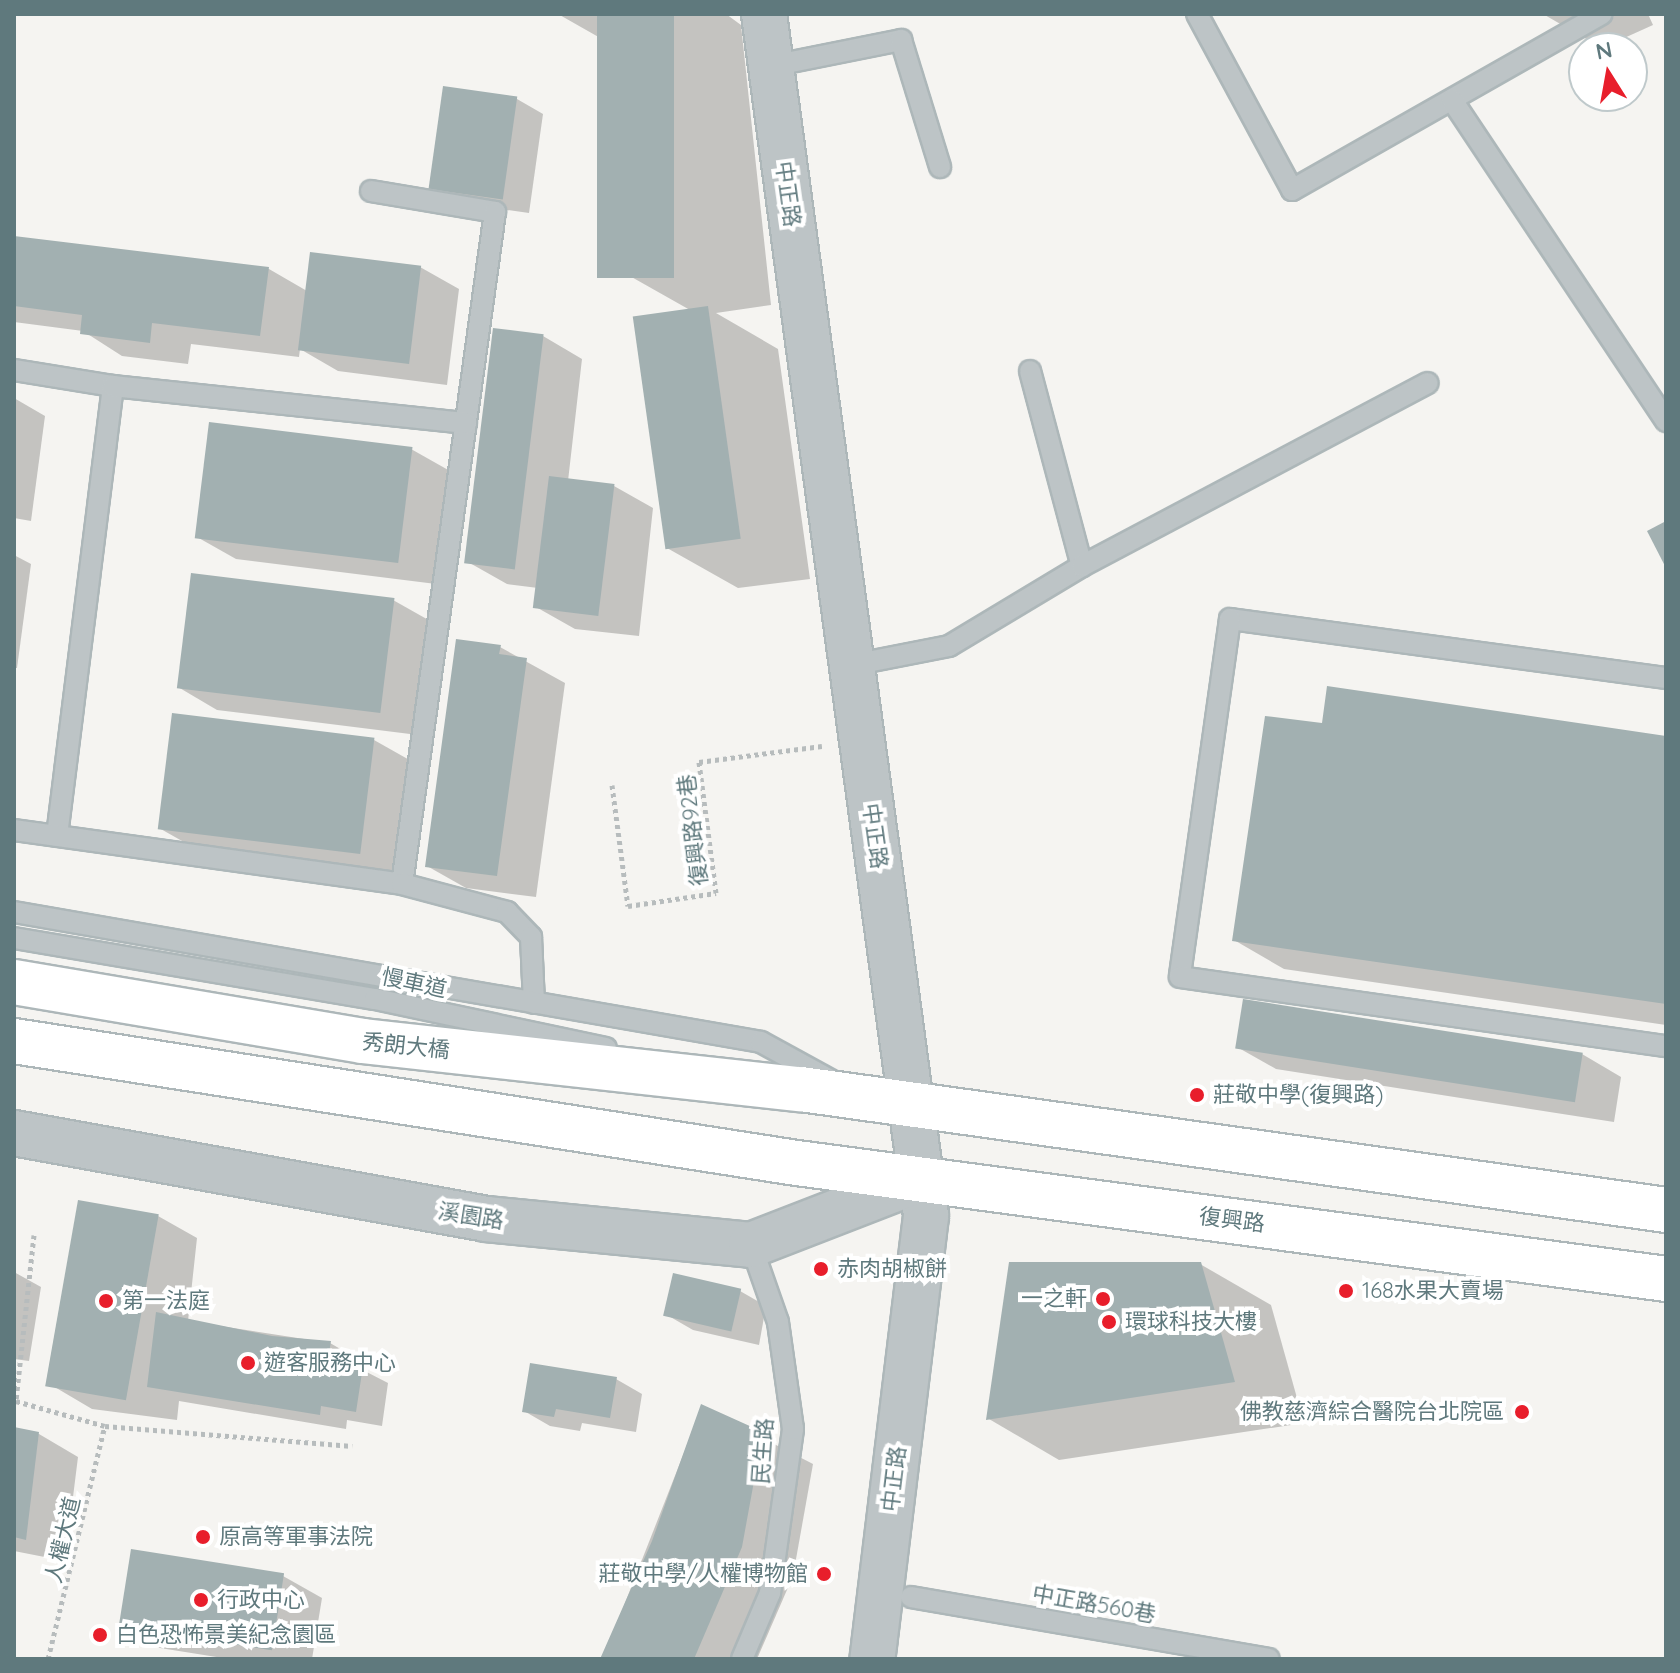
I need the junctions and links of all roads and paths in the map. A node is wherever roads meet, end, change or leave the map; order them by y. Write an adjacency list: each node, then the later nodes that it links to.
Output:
1 (764, 14): 4 (street, 中正路)
2 (1197, 14): 5 (lane)
3 (1602, 14): 5 (lane)
4 (771, 66): 6 (lane); 15 (street, 中正路)
5 (1452, 100): 12 (lane)
6 (940, 167)
7 (371, 191): 13 (lane)
8 (14, 370): 11 (lane)
9 (1030, 371): 14 (lane)
10 (1428, 383): 14 (lane)
11 (113, 386): 13 (lane); 20 (lane)
12 (1666, 421)
13 (466, 423): 21 (lane)
14 (1082, 566): 15 (lane)
15 (852, 665): 17 (street, 中正路)
16 (1666, 678): 27 (lane)
17 (862, 741): 18 (path, 復興路92巷); 30 (street, 中正路)
18 (612, 785)
19 (14, 830): 20 (lane)
20 (57, 836): 21 (lane)
21 (402, 884): 25 (lane)
22 (14, 912): 25 (lane)
23 (14, 938): 28 (lane, 慢車道)
24 (14, 982): 28 (main road, 秀朗大橋)
25 (534, 1003): 29 (lane)
26 (14, 1041): 32 (main road, 復興路)
27 (1666, 1046)
28 (801, 1089): 29 (main road)
29 (862, 1097): 30 (main road)
30 (911, 1104): 32 (street, 中正路); 33 (main road)
31 (14, 1133): 35 (street, 溪園路)
32 (921, 1179): 35 (street, 溪園路); 36 (main road, 復興路); 42 (street, 中正路)
33 (1666, 1210)
34 (34, 1235): 37 (path)
35 (751, 1245): 41 (lane, 民生路)
36 (1666, 1279)
37 (105, 1426): 38 (path); 40 (path, 人權大道)
38 (352, 1446)
39 (911, 1597): 43 (lane, 中正路560巷)
40 (48, 1659)
41 (742, 1659)
42 (872, 1659)
43 (1269, 1659)

